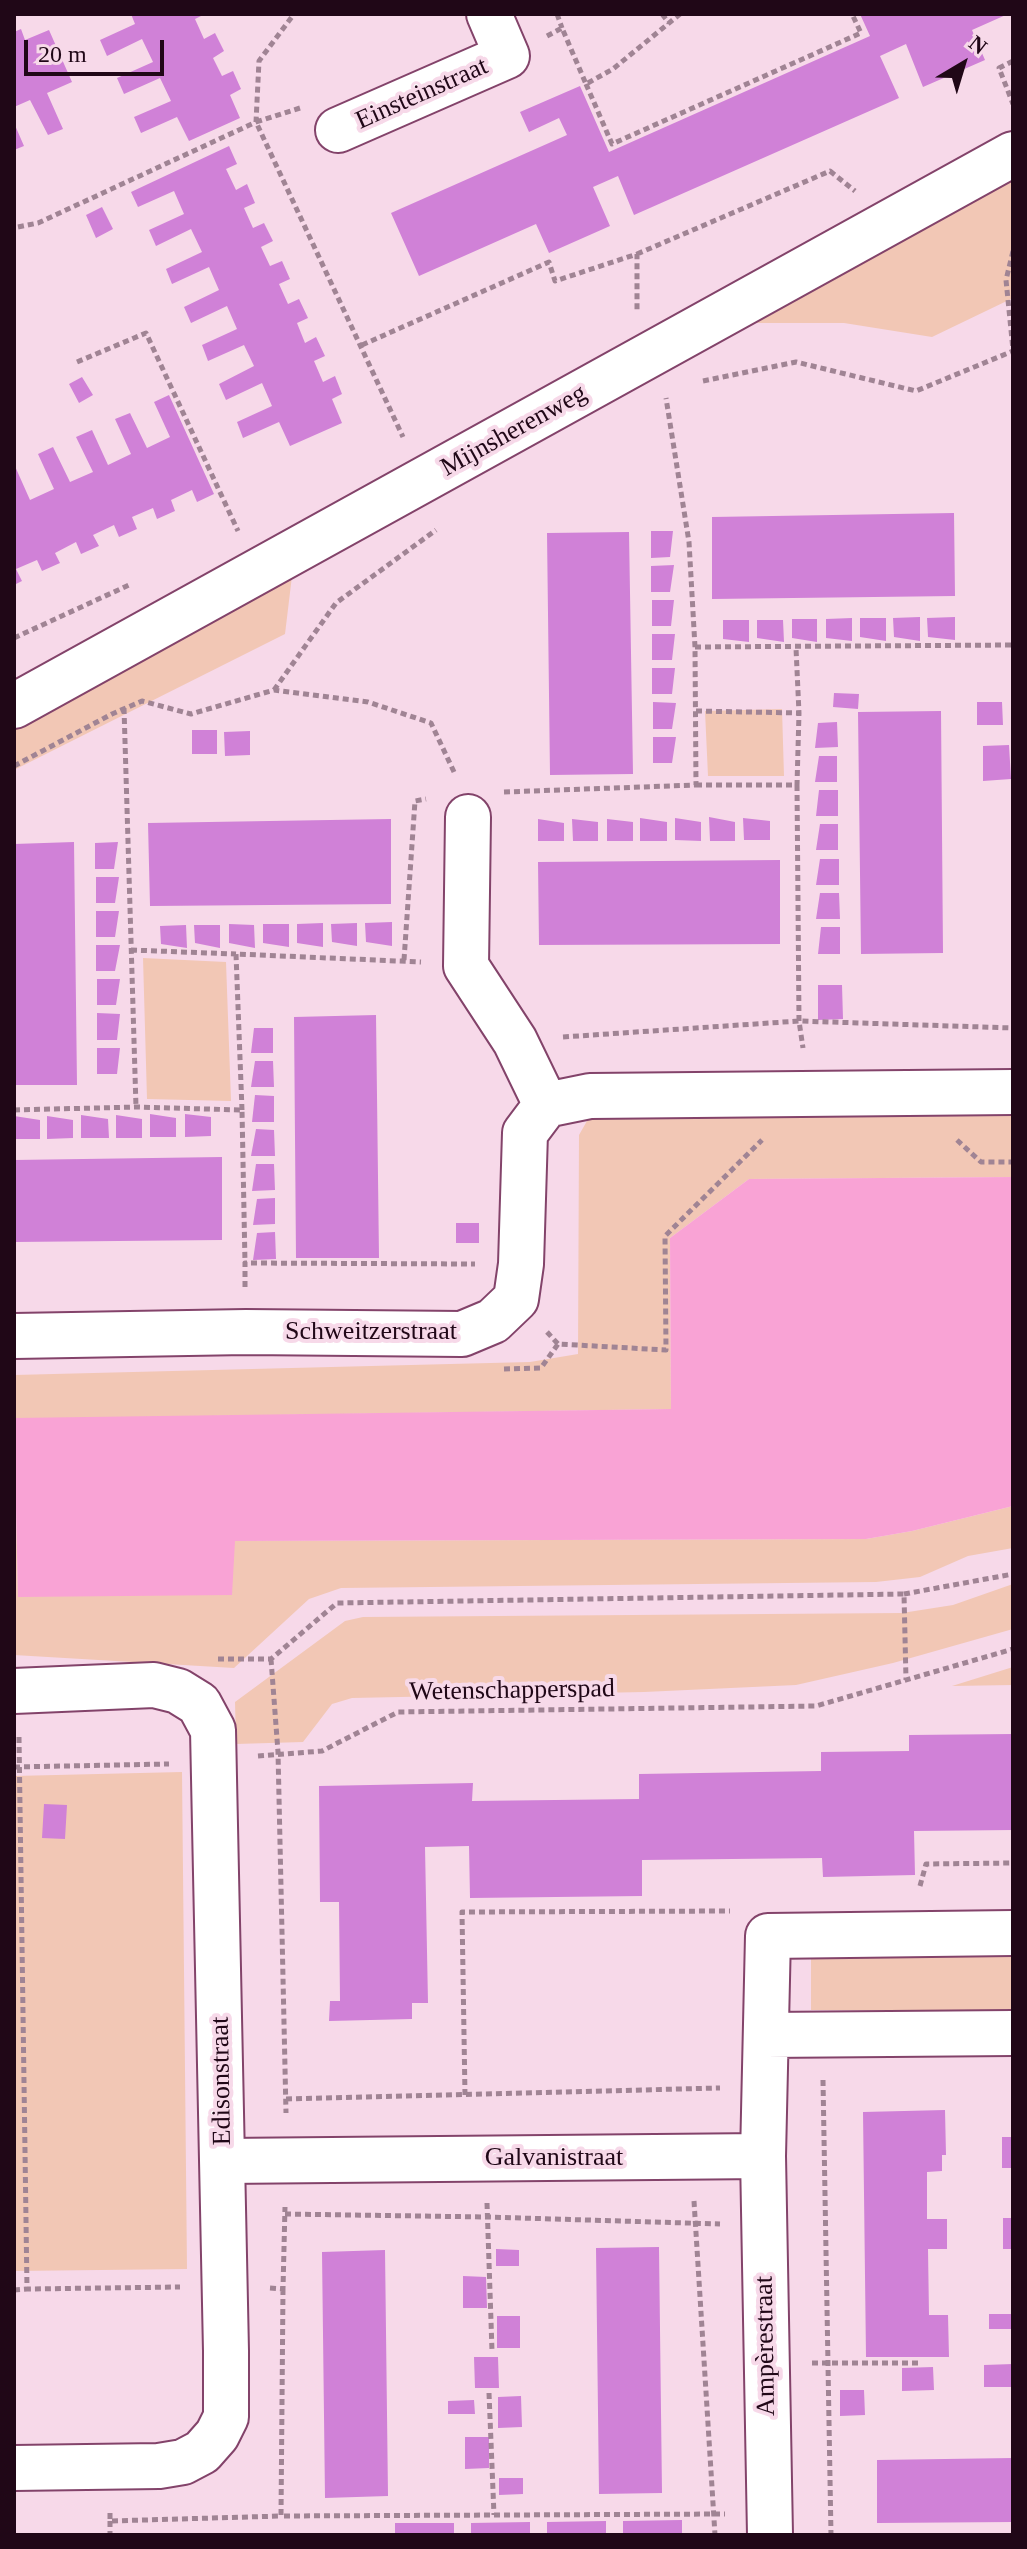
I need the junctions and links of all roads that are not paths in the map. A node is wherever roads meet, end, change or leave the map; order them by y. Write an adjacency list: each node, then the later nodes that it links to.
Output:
1 (489, 14): 2 (street, Einsteinstraat)
2 (338, 130)
3 (1013, 154): 4 (street, Mijnsherenweg)
4 (14, 706)
5 (464, 806): 7 (street)
6 (1013, 1092): 7 (street)
7 (546, 1105): 8 (street, Schweitzerstraat)
8 (14, 1336)
9 (16, 1691): 14 (street, Edisonstraat)
10 (1013, 1933): 12 (street)
11 (1013, 2033): 12 (street)
12 (766, 2035): 13 (street)
13 (763, 2156): 14 (street, Galvanistraat); 16 (street, Ampèrestraat)
14 (224, 2161): 15 (street, Edisonstraat)
15 (14, 2468)
16 (770, 2524)

